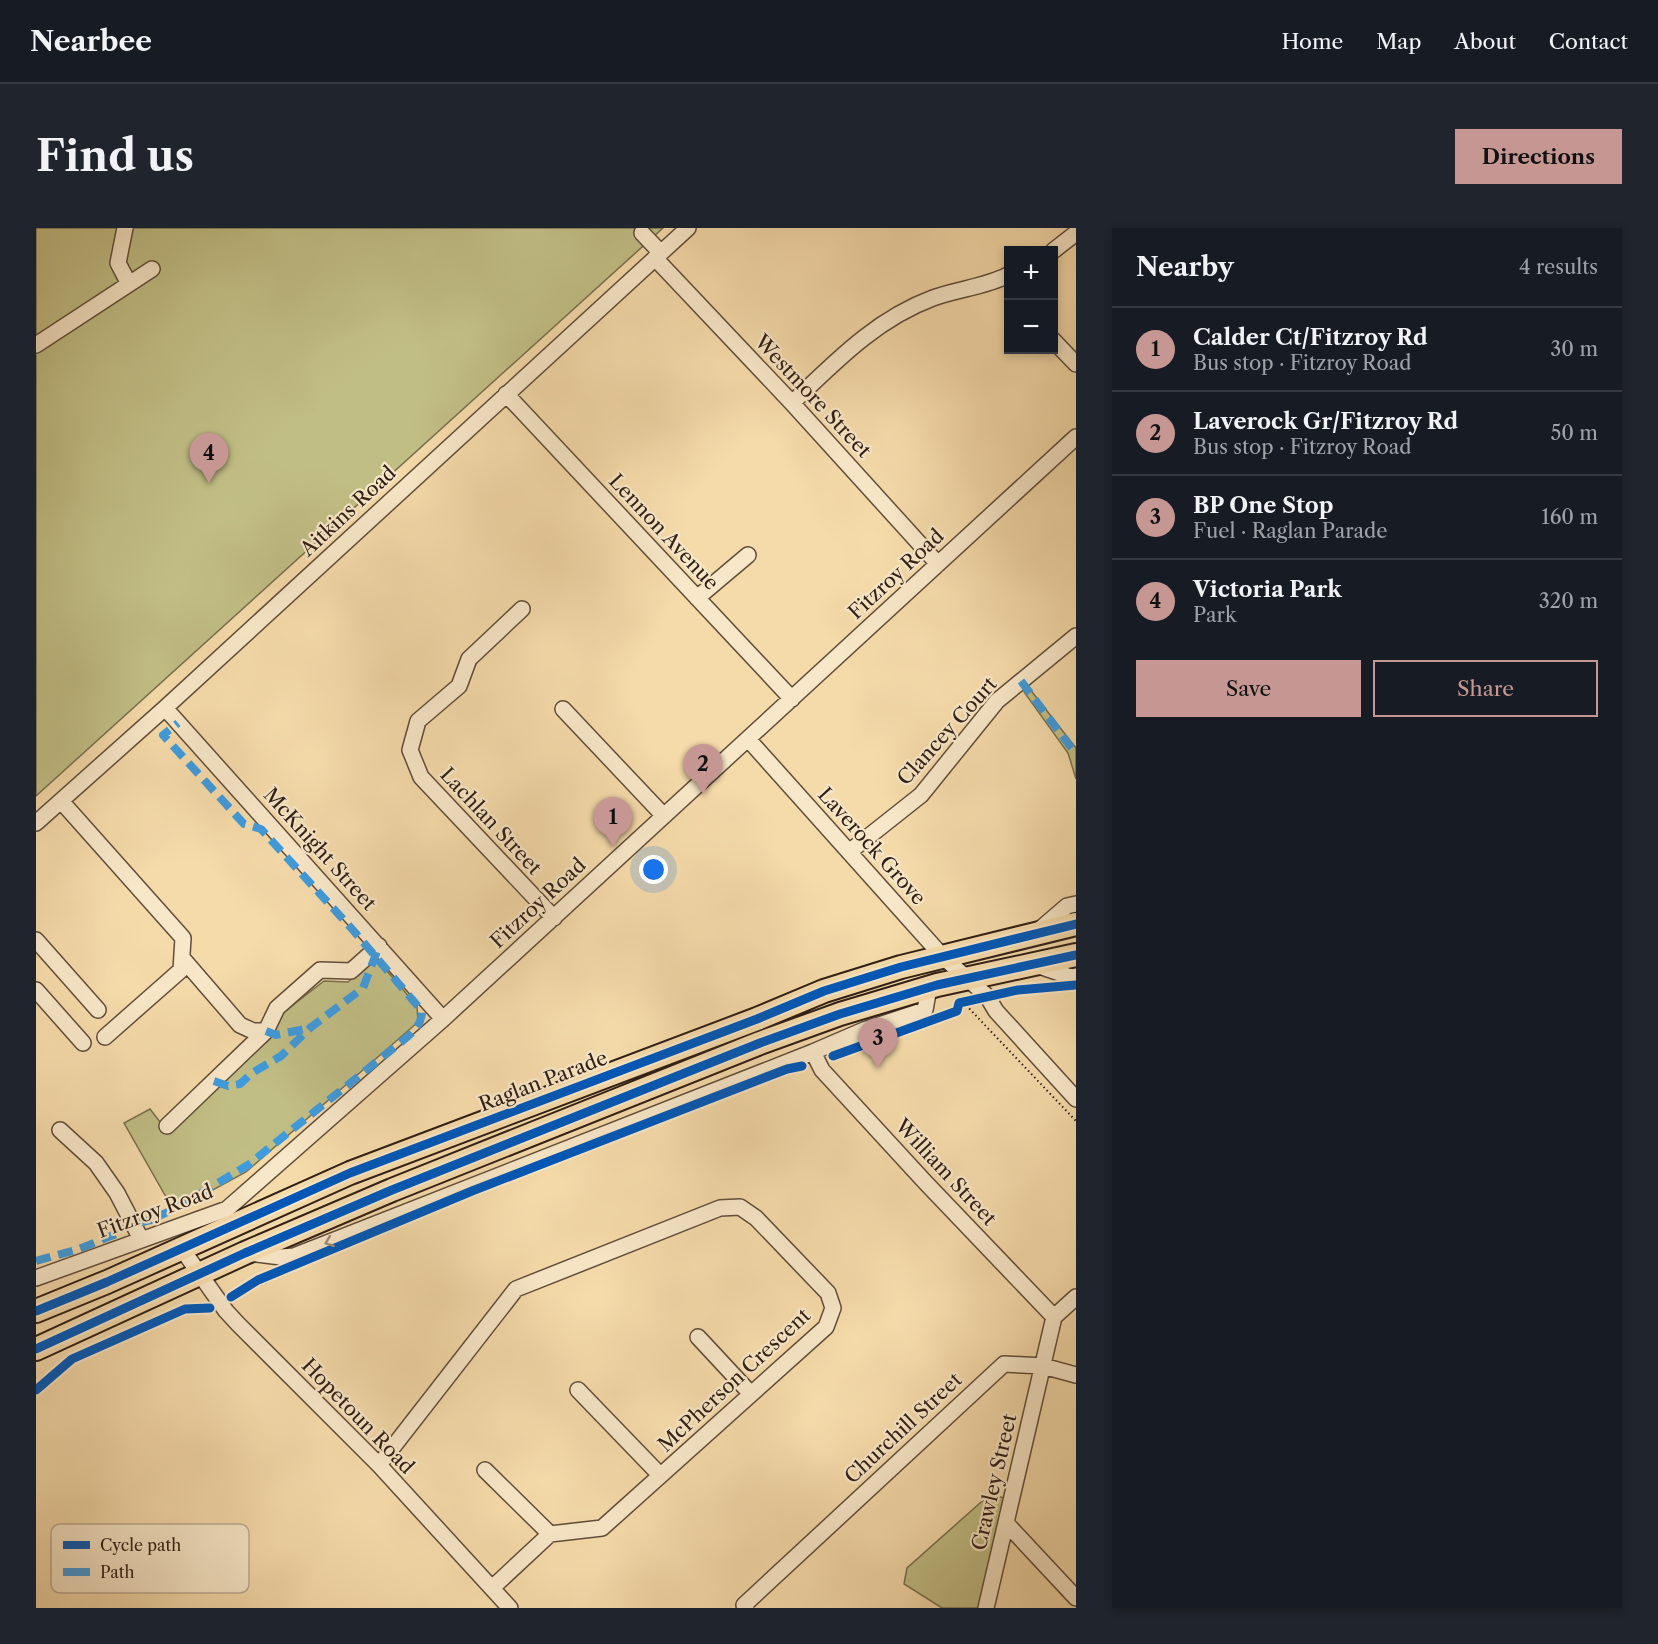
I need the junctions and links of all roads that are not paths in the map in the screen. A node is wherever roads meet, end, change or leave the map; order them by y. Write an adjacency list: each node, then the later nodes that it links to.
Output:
1 (125, 228): 9 (street)
2 (688, 228): 6 (street, Aitkins Road)
3 (642, 232): 6 (street, Westmore Street)
4 (1073, 232): 5 (street)
5 (1058, 246)
6 (658, 255): 13 (street, Aitkins Road); 14 (street, Westmore Street)
7 (152, 269): 9 (street)
8 (1004, 280): 14 (street)
9 (129, 284): 10 (street)
10 (36, 345)
11 (1058, 345): 12 (street)
12 (1076, 364)
13 (506, 394): 18 (street, Lennon Avenue); 22 (street, Aitkins Road)
14 (792, 403): 17 (street, Westmore Street)
15 (1076, 437): 17 (street, Fitzroy Road)
16 (748, 555): 18 (street)
17 (938, 564): 21 (street, Fitzroy Road)
18 (697, 598): 21 (street, Lennon Avenue)
19 (522, 609): 30 (street, Lachlan Street)
20 (1076, 636): 28 (street, Clancey Court)
21 (792, 699): 24 (street, Fitzroy Road)
22 (165, 708): 25 (street, Aitkins Road); 34 (street, McKnight Street)
23 (564, 709): 26 (street)
24 (748, 739): 26 (street, Fitzroy Road); 28 (street, Laverock Grove)
25 (61, 801): 27 (street, Aitkins Road); 37 (street)
26 (664, 816): 30 (street, Fitzroy Road)
27 (36, 824)
28 (849, 852): 36 (street, Laverock Grove)
29 (1076, 904): 32 (street, Raglan Parade)
30 (554, 918): 44 (street, Fitzroy Road)
31 (1076, 924): 32 (highway, Raglan Parade)
32 (1033, 934): 36 (highway, Raglan Parade)
33 (36, 940): 43 (street)
34 (379, 946): 44 (street, McKnight Street); 45 (street)
35 (1076, 955): 38 (highway)
36 (943, 957): 40 (street, Laverock Grove); 53 (highway, Raglan Parade)
37 (183, 959): 45 (street); 46 (street)
38 (1036, 965): 39 (street); 40 (highway)
39 (1076, 976)
40 (967, 979): 41 (highway); 49 (street, Laverock Grove)
41 (929, 988): 48 (street); 54 (highway)
42 (36, 990): 47 (street)
43 (98, 1010)
44 (443, 1019): 52 (street, Fitzroy Road)
45 (266, 1031): 50 (street)
46 (105, 1037)
47 (83, 1043)
48 (813, 1052): 54 (street, one-way to 54); 59 (street, William Street)
49 (1076, 1099)
50 (167, 1126)
51 (60, 1130): 52 (street)
52 (141, 1239): 56 (street, Fitzroy Road)
53 (182, 1249): 55 (street, Hopetoun Road); 58 (highway, Raglan Parade)
54 (245, 1253): 55 (highway)
55 (202, 1275): 61 (highway); 66 (street, Hopetoun Road)
56 (36, 1278)
57 (1076, 1297): 59 (street)
58 (36, 1311)
59 (1054, 1317): 62 (street)
60 (698, 1337): 65 (street)
61 (36, 1349)
62 (1042, 1366): 63 (street, Churchill Street); 69 (street, Crawley Street); 74 (street, Churchill Street)
63 (1076, 1376)
64 (578, 1390): 68 (street)
65 (751, 1394): 66 (street, McPherson Crescent); 68 (street, McPherson Crescent)
66 (379, 1465): 71 (street, Hopetoun Road)
67 (485, 1470): 70 (street)
68 (660, 1475): 70 (street, McPherson Crescent)
69 (1006, 1523): 72 (street); 75 (street, Crawley Street)
70 (550, 1534): 71 (street)
71 (492, 1588): 73 (street, Hopetoun Road)
72 (1076, 1598)
73 (507, 1607)
74 (745, 1607)
75 (986, 1608)

